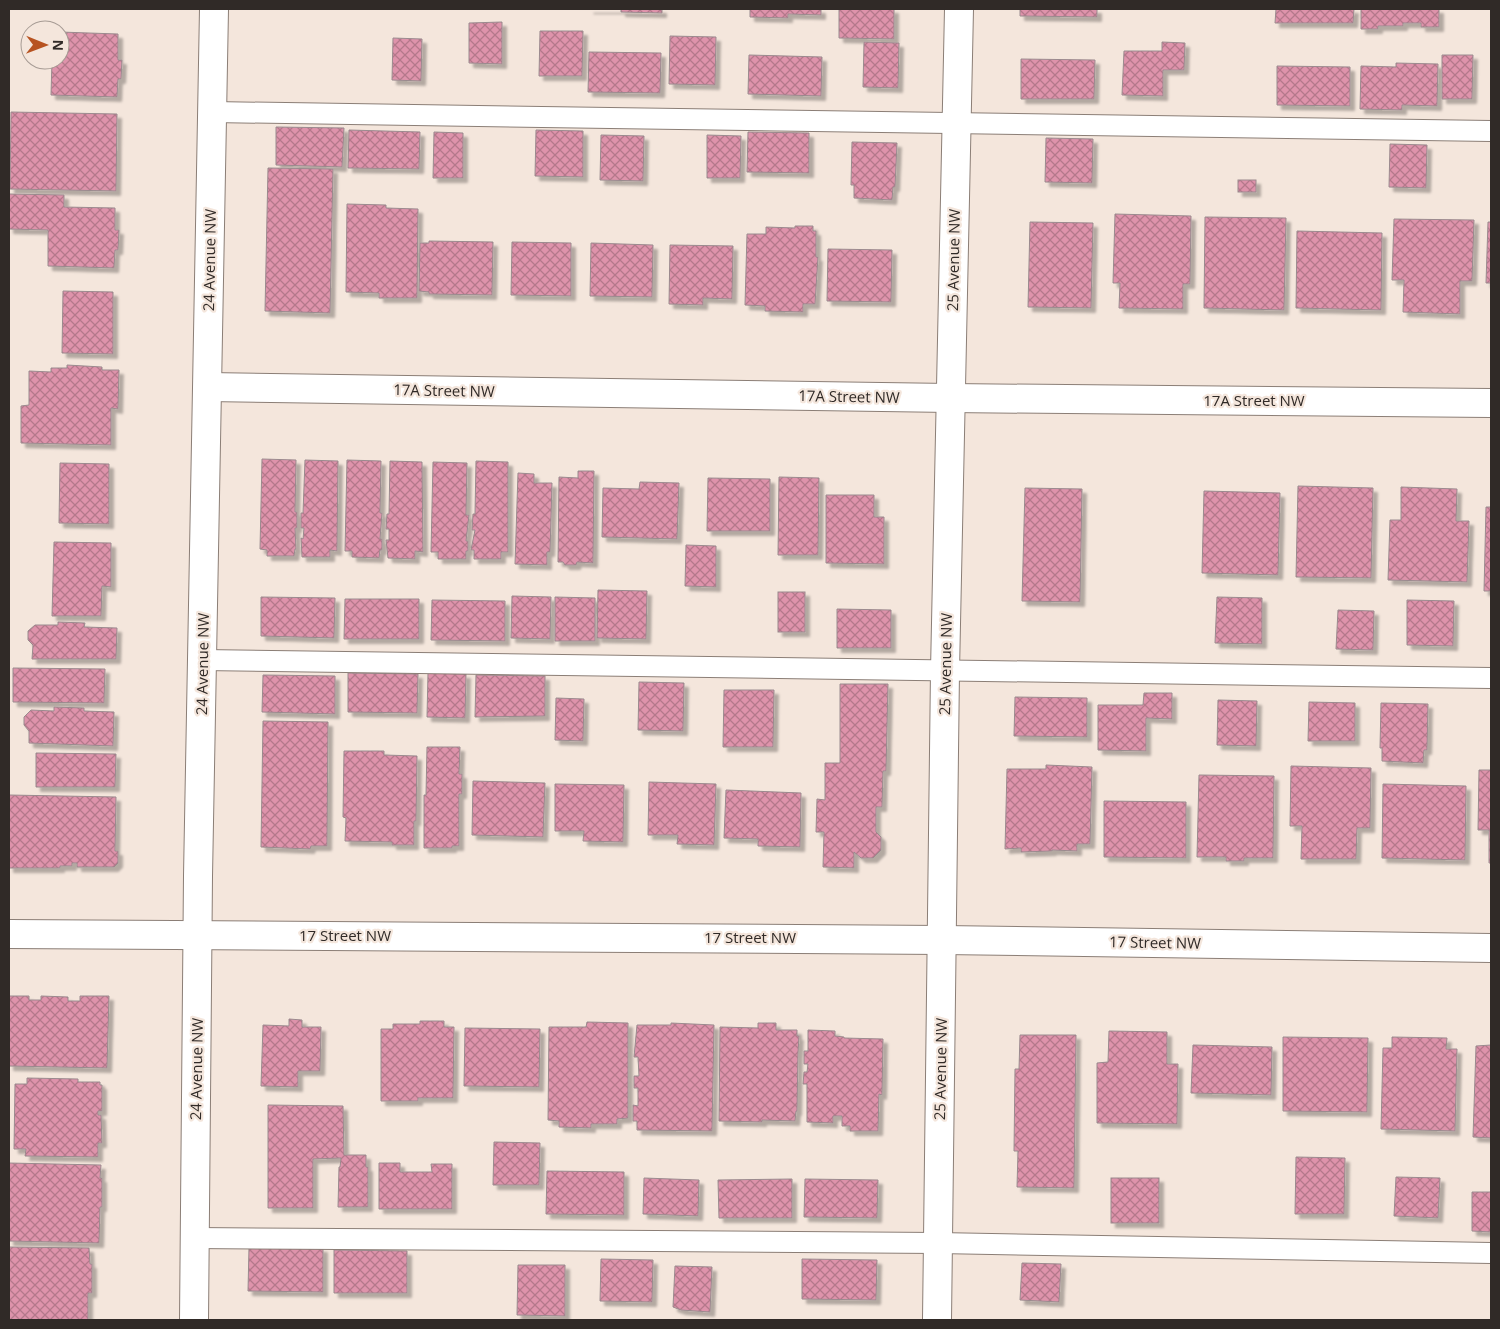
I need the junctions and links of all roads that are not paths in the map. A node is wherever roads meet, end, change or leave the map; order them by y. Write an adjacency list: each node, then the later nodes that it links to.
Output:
1 (214, 9): 3 (street, 24 Avenue NW)
2 (959, 9): 4 (street, 25 Avenue NW)
3 (213, 112): 4 (lane); 6 (street, 24 Avenue NW)
4 (957, 123): 5 (lane); 7 (street, 25 Avenue NW)
5 (1491, 131)
6 (208, 387): 7 (street, 17A Street NW); 9 (street, 24 Avenue NW)
7 (950, 398): 8 (street, 17A Street NW); 10 (street, 25 Avenue NW)
8 (1491, 403)
9 (203, 660): 10 (lane); 13 (street, 24 Avenue NW)
10 (945, 671): 11 (lane); 14 (street, 25 Avenue NW)
11 (1491, 678)
12 (9, 934): 13 (street, 17 Street NW)
13 (198, 935): 14 (street, 17 Street NW); 16 (street, 24 Avenue NW)
14 (943, 940): 15 (street, 17 Street NW); 17 (street, 25 Avenue NW)
15 (1491, 948)
16 (195, 1238): 17 (lane); 19 (street, 24 Avenue NW)
17 (938, 1243): 18 (lane); 20 (street, 25 Avenue NW)
18 (1491, 1253)
19 (194, 1320)
20 (937, 1320)

